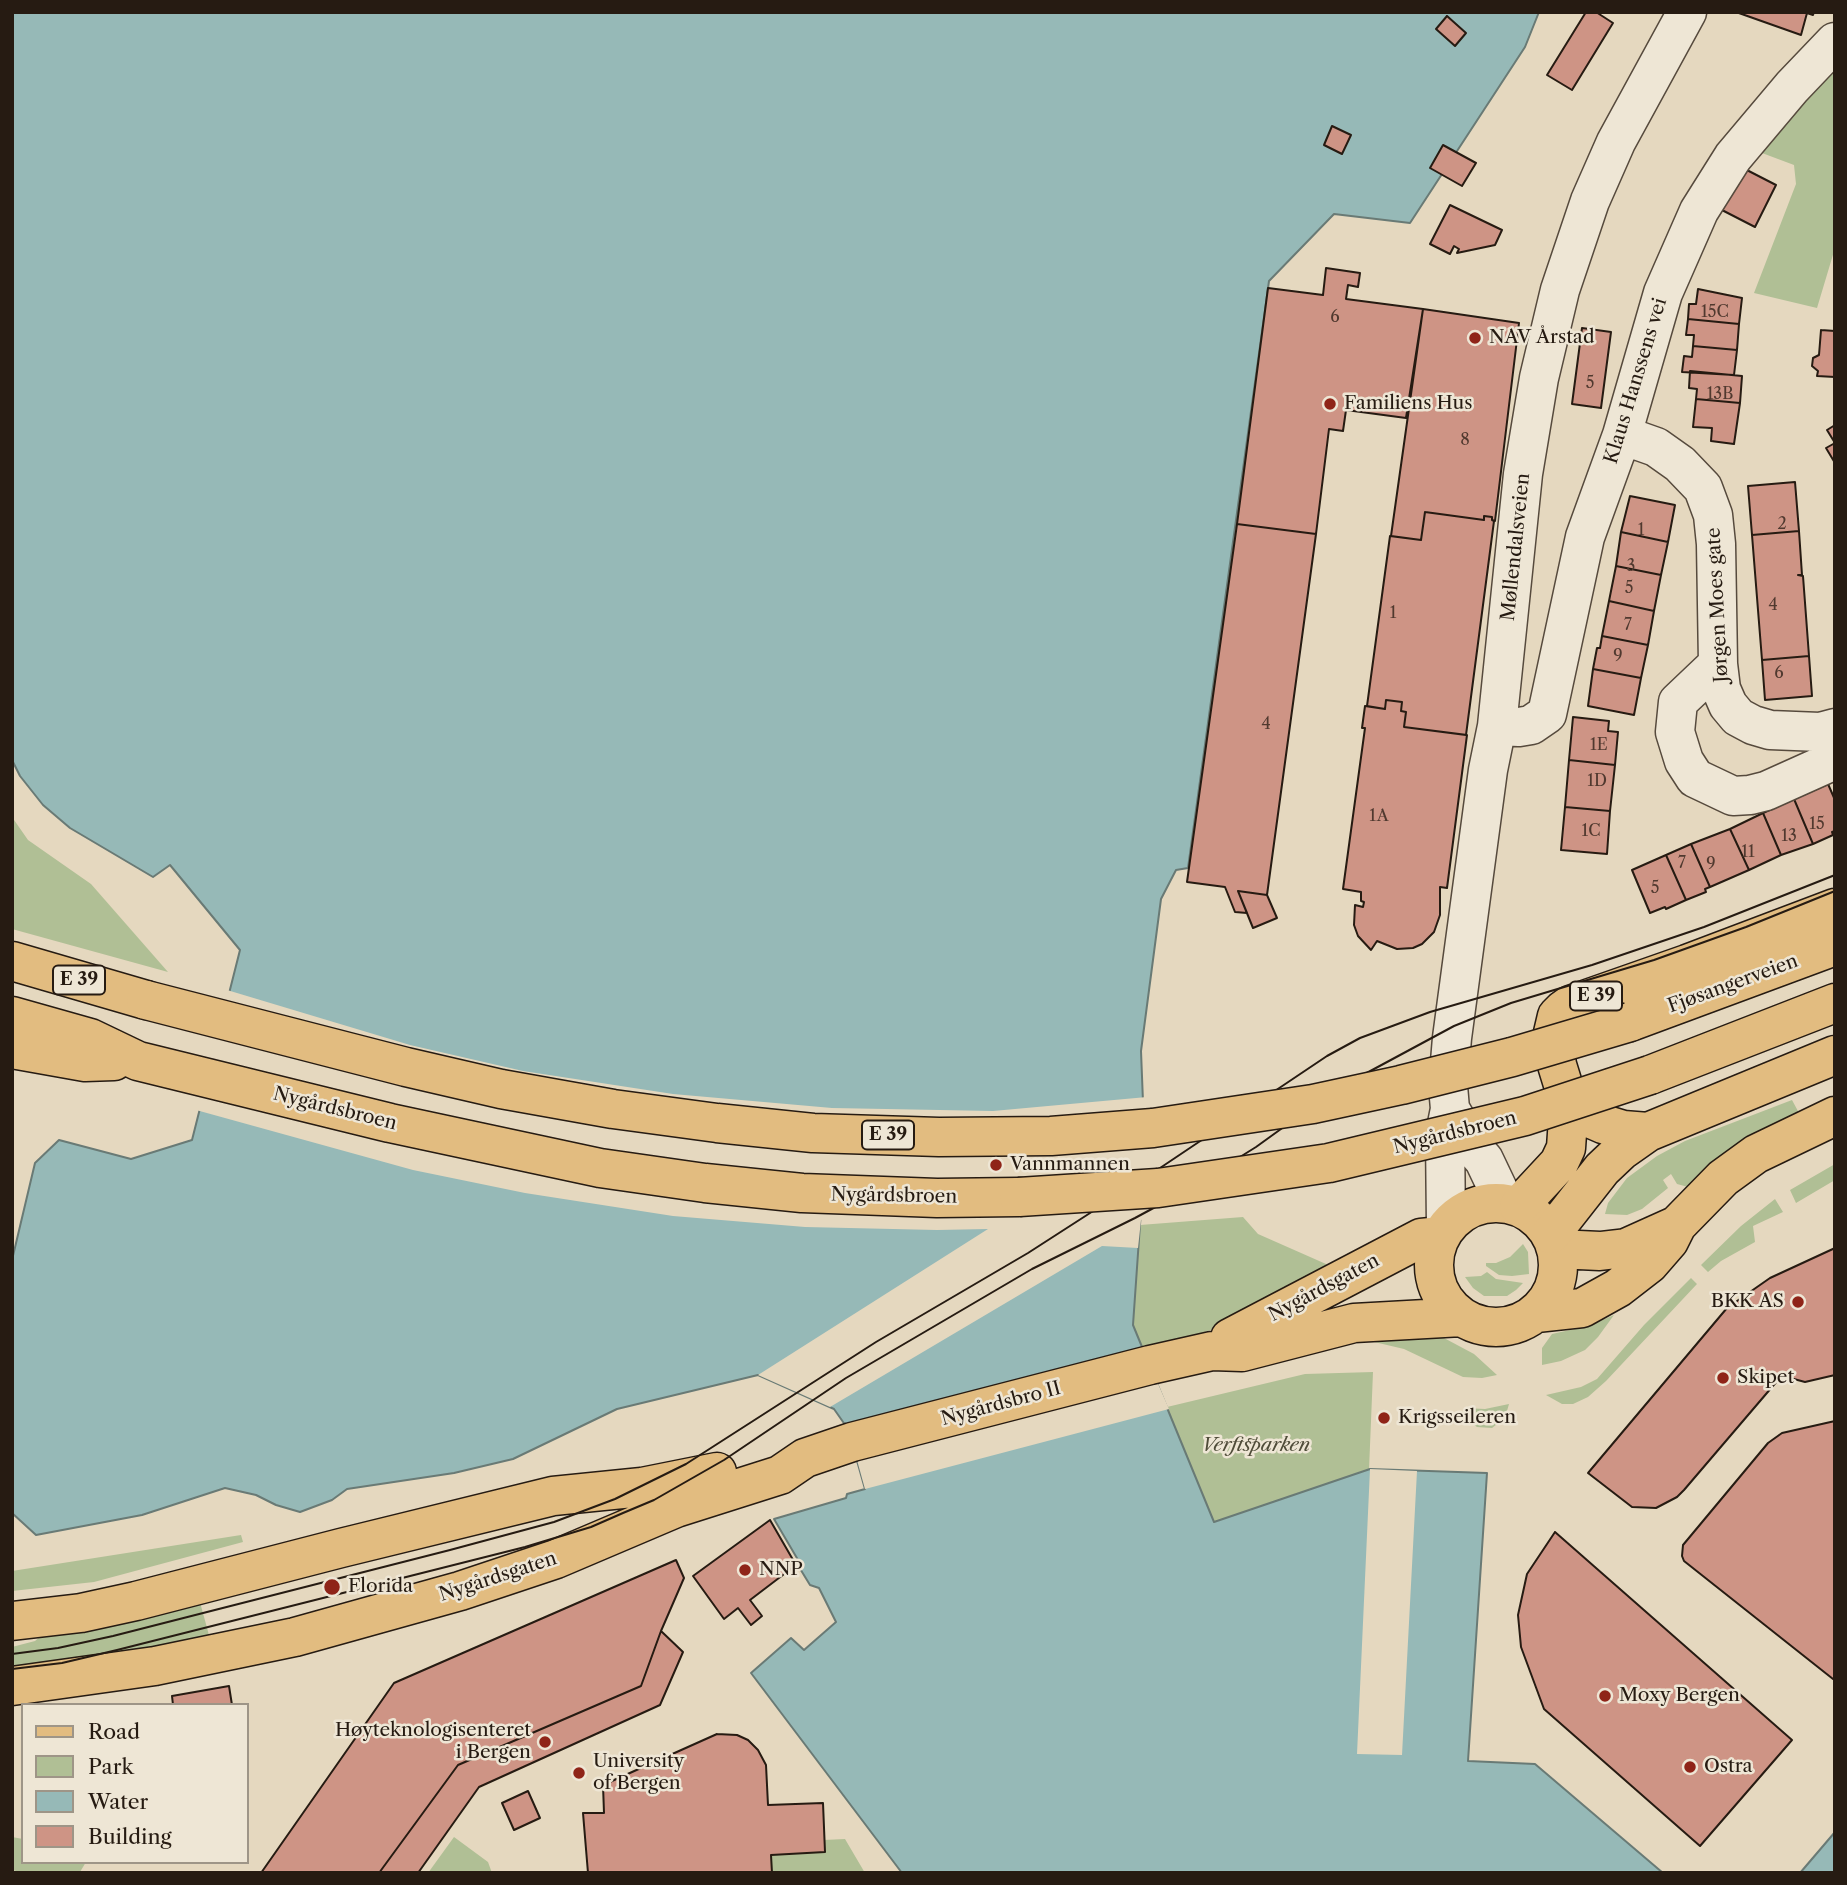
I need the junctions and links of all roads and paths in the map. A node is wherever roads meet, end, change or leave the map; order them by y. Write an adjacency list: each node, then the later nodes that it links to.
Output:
1 (1687, 12): 5 (street, Møllendalsveien)
2 (1835, 42): 3 (street, Klaus Hanssens vei)
3 (1622, 435): 4 (street, Jørgen Moes gate); 5 (street, Klaus Hanssens vei)
4 (1718, 664): 6 (street, Jørgen Moes gate); 7 (street)
5 (1497, 726): 17 (street, Møllendalsveien)
6 (1835, 728)
7 (1835, 760)
8 (1835, 908): 16 (main road, E 39)
9 (1835, 946): 10 (main road, Fjøsangerveien / E 39, bridge)
10 (12, 961)
11 (1835, 1003): 15 (main road, Nygårdsbroen, bridge)
12 (12, 1016): 15 (main road)
13 (12, 1049): 15 (main road)
14 (1835, 1055): 19 (main road)
15 (138, 1061)
16 (1569, 1104): 19 (main road); 20 (main road, E 39)
17 (1450, 1109): 20 (street, Møllendalsveien); 22 (street, Møllendalsveien)
18 (1835, 1116): 21 (main road)
19 (1648, 1132): 23 (main road)
20 (1512, 1204): 22 (main road); 23 (main road)
21 (1677, 1225): 23 (main road); 24 (main road)
22 (1443, 1232): 25 (main road); 26 (main road, Nygårdsgaten)
23 (1554, 1241): 24 (main road)
24 (1536, 1313): 25 (main road)
25 (1462, 1317): 26 (main road, Nygårdsgaten)
26 (1212, 1351): 27 (main road, Nygårdsgaten)
27 (1150, 1365): 28 (main road, Nygårdsbro II)
28 (852, 1442): 29 (main road, Nygårdsgaten)
29 (805, 1458): 30 (main road, Nygårdsgaten); 31 (main road, Nygårdsgaten)
30 (12, 1621)
31 (12, 1686)

